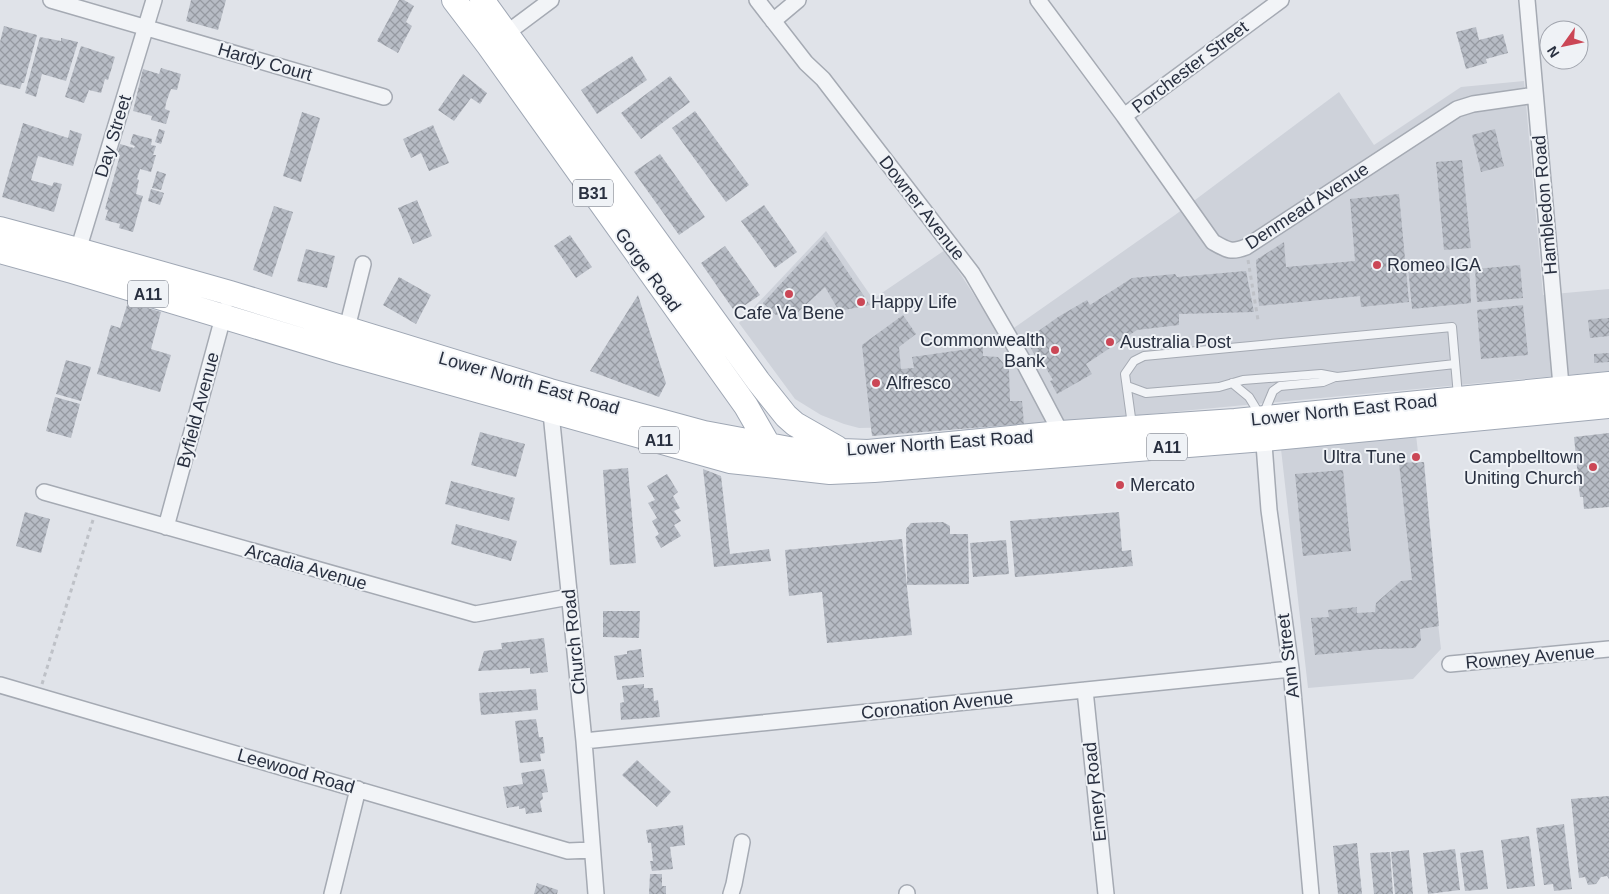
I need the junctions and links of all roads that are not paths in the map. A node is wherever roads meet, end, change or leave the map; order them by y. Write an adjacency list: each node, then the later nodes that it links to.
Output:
1 (51, 0): 12 (street, Hardy Court)
2 (154, 0): 12 (street, Day Street)
3 (454, 0): 13 (main road, Gorge Road / B31)
4 (482, 0): 13 (main road, Gorge Road / B31)
5 (551, 0): 13 (street)
6 (757, 0): 11 (street, Downer Avenue)
7 (798, 0): 11 (street)
8 (1038, 0): 16 (street, Denmead Avenue)
9 (1280, 0): 16 (street, Porchester Street)
10 (1527, 0): 14 (street, Hambledon Road)
11 (773, 21): 37 (street, Downer Avenue)
12 (146, 27): 15 (street, Hardy Court); 19 (street, Day Street)
13 (498, 39): 27 (main road, Gorge Road / B31); 39 (main road, Gorge Road / B31)
14 (1535, 95): 16 (street, Denmead Avenue); 32 (street, Hambledon Road)
15 (384, 97)
16 (1124, 116)
17 (0, 229): 19 (main road, Lower North East Road / A11)
18 (0, 251): 19 (main road, Lower North East Road / A11)
19 (75, 260): 21 (main road, Lower North East Road / A11); 22 (main road, Lower North East Road / A11)
20 (363, 264): 23 (street)
21 (230, 293): 22 (street, Byfield Avenue); 23 (main road, Lower North East Road / A11)
22 (223, 317): 24 (main road, Lower North East Road / A11); 41 (street, Byfield Avenue)
23 (347, 328): 24 (street); 33 (main road, Lower North East Road / A11)
24 (341, 352): 33 (main road, Lower North East Road / A11)
25 (1455, 364): 26 (lane); 30 (lane); 31 (lane)
26 (1337, 376): 28 (lane); 36 (lane)
27 (758, 381): 38 (main road, Gorge Road / B31); 39 (main road, Gorge Road / B31)
28 (1232, 383): 30 (lane); 36 (lane)
29 (1609, 384): 32 (main road, Lower North East Road / A11)
30 (1127, 386): 35 (lane)
31 (1458, 398): 32 (main road, Lower North East Road / A11); 36 (main road, Lower North East Road / A11)
32 (1563, 399): 34 (main road, Lower North East Road / A11); 36 (main road, Lower North East Road / A11)
33 (550, 400): 39 (main road, Lower North East Road / A11); 42 (street, Church Road)
34 (1609, 406)
35 (1132, 428): 36 (main road, Lower North East Road / A11); 37 (main road, Lower North East Road / A11)
36 (1263, 428): 39 (main road, Lower North East Road / A11); 45 (street, Ann Street)
37 (1061, 433): 38 (main road, Lower North East Road / A11)
38 (841, 450): 39 (main road, Lower North East Road / A11)
39 (769, 456)
40 (44, 492): 41 (street, Arcadia Avenue)
41 (166, 528): 42 (street, Arcadia Avenue)
42 (569, 597): 48 (street, Church Road)
43 (1609, 649): 44 (street, Rowney Avenue)
44 (1450, 664)
45 (1291, 669): 47 (street, Coronation Avenue); 56 (street, Ann Street)
46 (0, 685): 49 (street, Leewood Road)
47 (1085, 690): 48 (street, Coronation Avenue); 55 (street, Emery Road)
48 (584, 741): 51 (street, Church Road)
49 (358, 789): 51 (street, Leewood Road); 52 (street)
50 (742, 842): 54 (street)
51 (592, 850): 53 (street, Church Road)
52 (332, 894)
53 (596, 894)
54 (731, 894)
55 (1106, 894)
56 (1311, 894)

